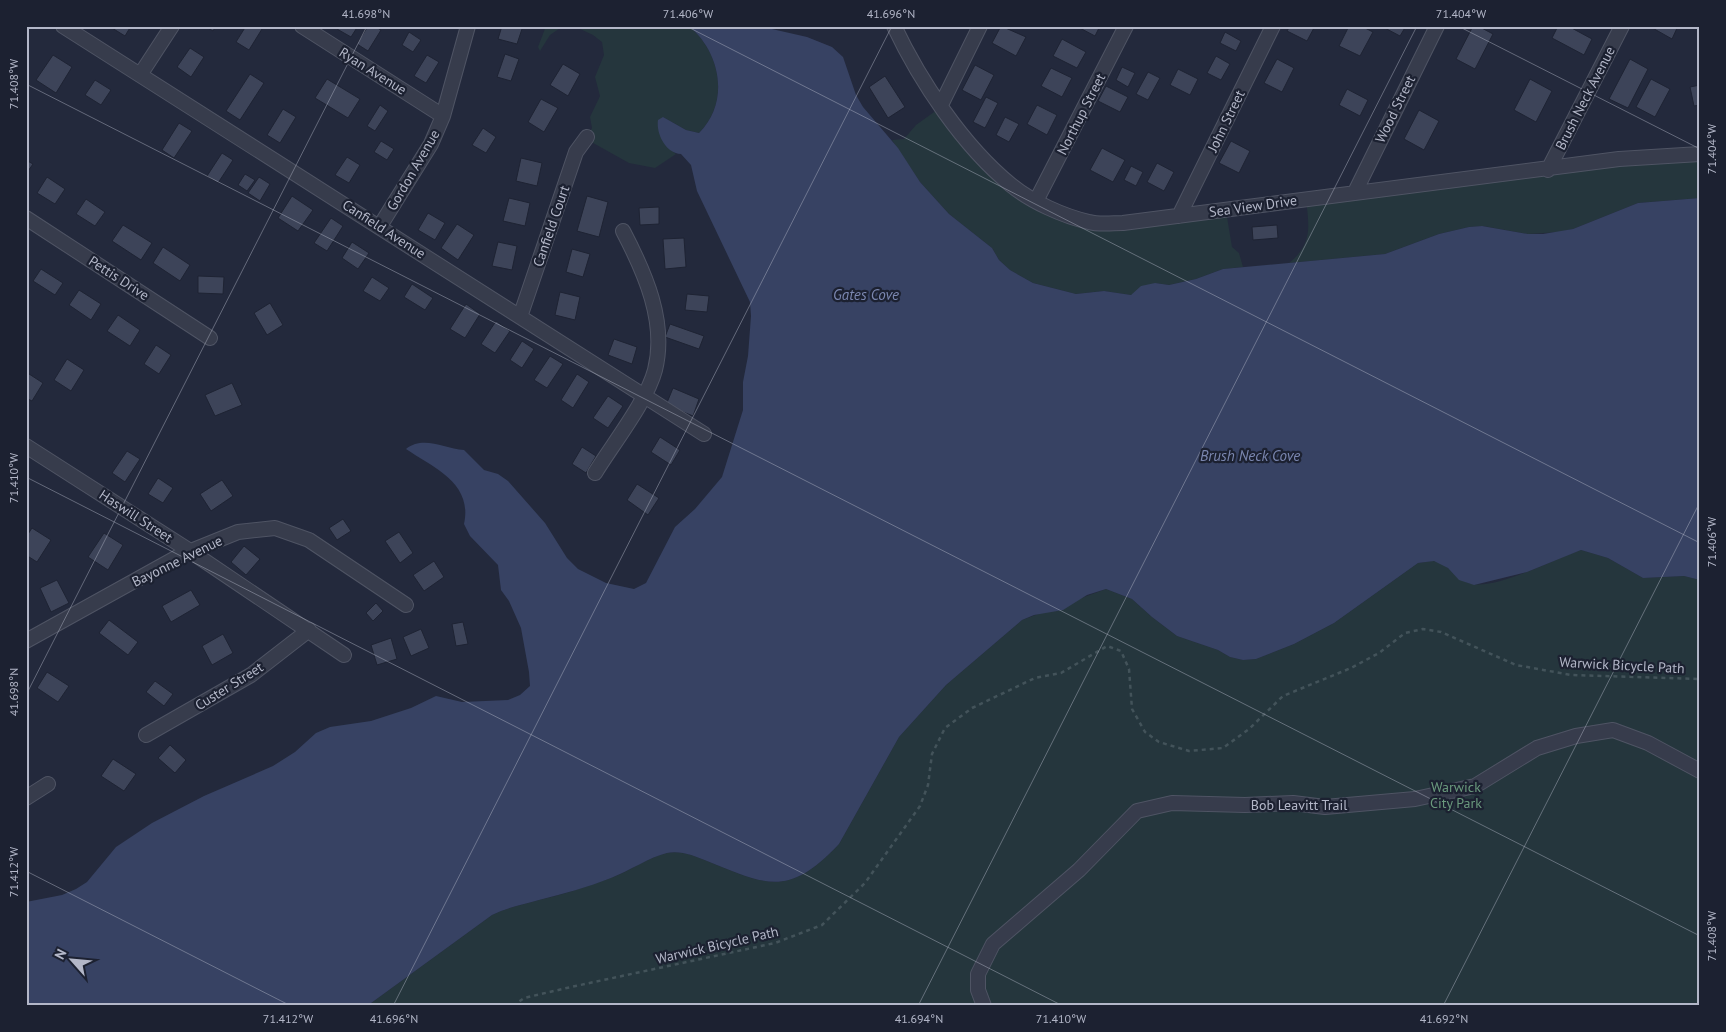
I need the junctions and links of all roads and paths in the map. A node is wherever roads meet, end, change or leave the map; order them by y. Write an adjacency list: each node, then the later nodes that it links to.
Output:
1 (63, 26): 11 (street, Canfield Avenue)
2 (172, 26): 11 (street)
3 (302, 26): 13 (street, Ryan Avenue)
4 (468, 26): 13 (street, Gordon Avenue)
5 (894, 26): 12 (street, Sea View Drive)
6 (980, 26): 12 (street)
7 (1126, 26): 18 (street, Northup Street)
8 (1273, 26): 19 (street, John Street)
9 (1437, 26): 17 (street, Wood Street)
10 (1622, 26): 16 (street, Brush Neck Avenue)
11 (140, 75): 21 (street, Canfield Avenue)
12 (941, 105): 18 (street, Sea View Drive)
13 (443, 116): 21 (street, Gordon Avenue)
14 (587, 137): 23 (street, Canfield Court)
15 (1700, 154): 16 (street, Sea View Drive)
16 (1548, 170): 17 (street, Sea View Drive)
17 (1355, 192): 19 (street, Sea View Drive)
18 (1036, 201): 19 (street, Sea View Drive)
19 (1179, 216)
20 (26, 218): 24 (street, Pettis Drive)
21 (380, 226): 23 (street, Canfield Avenue)
22 (622, 232): 25 (street)
23 (520, 317): 25 (street, Canfield Avenue)
24 (210, 338)
25 (644, 395): 26 (street, Canfield Avenue); 28 (street)
26 (704, 434)
27 (26, 446): 29 (street, Haswill Street)
28 (595, 473)
29 (190, 551): 30 (street, Bayonne Avenue); 31 (street, Haswill Street); 32 (street, Bayonne Avenue)
30 (406, 605)
31 (309, 630): 33 (street, Haswill Street); 35 (street, Custer Street)
32 (26, 641)
33 (344, 655)
34 (1700, 678): 39 (path, Warwick Bicycle Path)
35 (146, 735)
36 (1700, 772): 40 (street, Bob Leavitt Trail)
37 (48, 784): 38 (street)
38 (26, 798)
39 (513, 1006)
40 (984, 1006)

